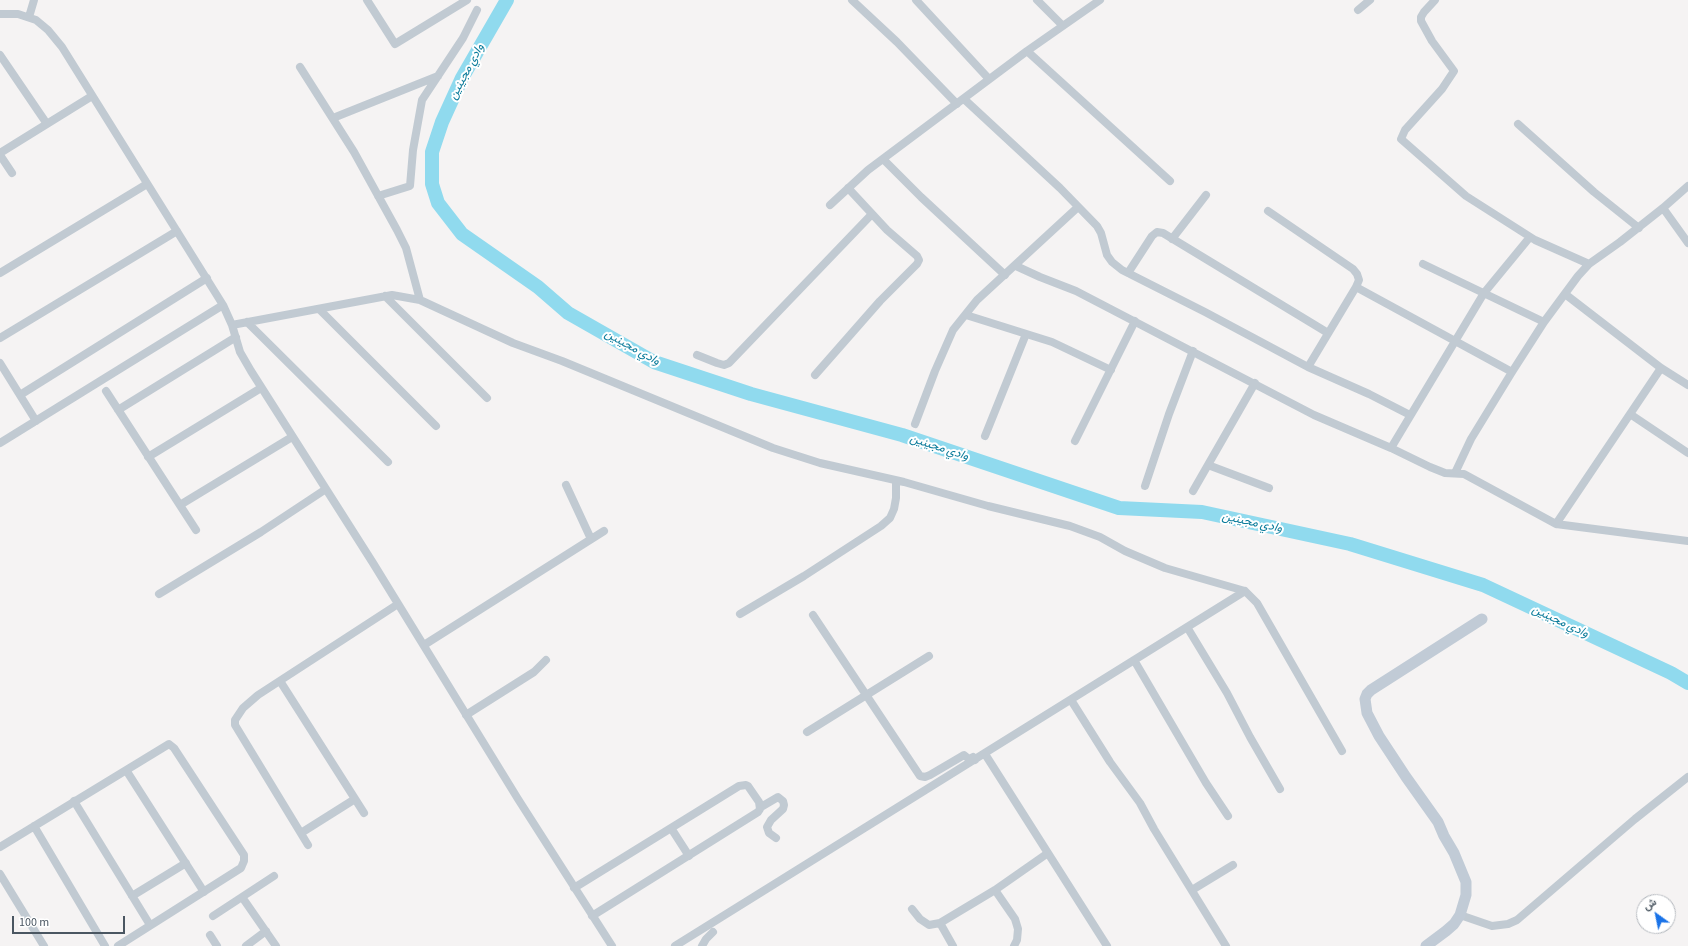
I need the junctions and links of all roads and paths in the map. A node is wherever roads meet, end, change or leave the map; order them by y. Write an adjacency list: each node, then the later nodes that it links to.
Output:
1 (34, 0): 13 (street)
2 (367, 0): 3 (street)
3 (466, 0)
4 (852, 0): 21 (street)
5 (916, 0): 19 (street)
6 (1037, 0): 14 (street)
7 (1098, 0): 14 (street)
8 (1370, 0): 11 (street)
9 (1434, 0): 41 (street)
10 (477, 10): 18 (street)
11 (1358, 10)
12 (0, 14): 13 (street)
13 (29, 17): 20 (street)
14 (1063, 26): 15 (street)
15 (1027, 51): 19 (street); 28 (street)
16 (0, 55): 23 (street)
17 (300, 67): 22 (street)
18 (439, 76): 22 (street); 33 (street)
19 (988, 80): 21 (street)
20 (92, 96): 23 (street); 29 (street)
21 (960, 102): 26 (street); 35 (street)
22 (333, 118): 33 (street)
23 (47, 124): 25 (street)
24 (1518, 124): 39 (street)
25 (0, 154): 27 (street)
26 (883, 159): 31 (street); 49 (street)
27 (12, 173)
28 (1170, 181)
29 (147, 184): 40 (street); 47 (street)
30 (1688, 186): 36 (street)
31 (848, 188): 34 (street); 38 (street)
32 (1206, 195): 42 (street)
33 (378, 196): 55 (street)
34 (830, 205)
35 (1078, 207): 46 (street); 48 (street)
36 (1663, 208): 39 (street); 43 (street)
37 (1268, 210): 51 (street)
38 (872, 214): 69 (street); 75 (street)
39 (1639, 228): 45 (street)
40 (177, 231): 50 (street); 66 (street)
41 (1530, 237): 45 (street); 52 (street)
42 (1172, 239): 48 (street); 63 (street)
43 (1688, 243)
44 (1423, 264): 52 (street)
45 (1589, 264): 53 (street)
46 (1016, 266): 49 (street); 59 (street)
47 (0, 273)
48 (1128, 273): 71 (street)
49 (1005, 275): 58 (street)
50 (207, 278): 56 (street); 80 (street)
51 (1356, 287): 63 (street); 67 (street)
52 (1484, 293): 61 (street); 67 (street)
53 (1565, 294): 61 (street); 72 (street)
54 (385, 296): 55 (street); 57 (street); 81 (street)
55 (420, 300): 98 (street)
56 (223, 305): 62 (street); 85 (street)
57 (319, 310): 60 (street); 87 (street)
58 (966, 315): 64 (street); 86 (street)
59 (1135, 321): 68 (street); 73 (street)
60 (247, 322): 62 (street); 95 (street)
61 (1544, 322): 74 (street)
62 (232, 325): 65 (street)
63 (1328, 333): 71 (street)
64 (1026, 334): 73 (street); 88 (street)
65 (236, 337): 78 (street); 82 (street)
66 (0, 338)
67 (1456, 341): 74 (street); 84 (street)
68 (1193, 351): 76 (street); 100 (street)
69 (697, 355)
70 (0, 363): 80 (street)
71 (1308, 367): 84 (street)
72 (1661, 368): 77 (street); 83 (street)
73 (1111, 370): 90 (street)
74 (1512, 372): 97 (street)
75 (815, 375)
76 (1255, 383): 92 (street); 96 (street)
77 (1688, 385)
78 (261, 388): 89 (street); 94 (street)
79 (106, 391): 82 (street)
80 (20, 395): 85 (street)
81 (487, 398)
82 (118, 410): 94 (street)
83 (1630, 414): 93 (street); 105 (street)
84 (1410, 415): 92 (street)
85 (36, 421): 91 (street)
86 (915, 424)
87 (436, 426)
88 (985, 436)
89 (292, 437): 102 (street); 104 (street)
90 (1075, 441)
91 (0, 443)
92 (1391, 448): 97 (street)
93 (1688, 453)
94 (148, 457): 104 (street)
95 (388, 462)
96 (1208, 465): 101 (street); 103 (street)
97 (1455, 473): 105 (street)
98 (896, 481): 110 (street); 113 (street)
99 (566, 485): 108 (street)
100 (1145, 486)
101 (1270, 488)
102 (326, 489): 111 (street); 112 (street)
103 (1193, 491)
104 (180, 505): 106 (street)
105 (1556, 524): 109 (street)
106 (196, 530)
107 (604, 530): 108 (street)
108 (591, 539): 117 (street)
109 (1688, 541)
110 (1245, 591): 116 (street); 126 (street)
111 (159, 594)
112 (398, 604): 117 (street); 121 (street)
113 (740, 614)
114 (812, 615): 122 (street)
115 (1482, 619): 156 (street)
116 (1187, 627): 120 (street); 131 (street)
117 (424, 645): 124 (street)
118 (929, 656): 122 (street)
119 (546, 660): 124 (street)
120 (1134, 660): 123 (street); 136 (street)
121 (280, 681): 132 (street); 139 (street)
122 (866, 696): 125 (street); 128 (street)
123 (1071, 700): 127 (street); 151 (street)
124 (466, 715): 149 (street)
125 (807, 732)
126 (1342, 751)
127 (985, 754): 128 (street); 143 (street)
128 (975, 760): 171 (street)
129 (126, 770): 133 (street); 145 (street); 152 (street)
130 (1688, 777): 156 (street)
131 (1280, 789)
132 (355, 799): 135 (street); 139 (street)
133 (74, 801): 137 (street); 153 (street)
134 (761, 807): 138 (street); 140 (street); 144 (street)
135 (364, 813)
136 (1228, 816)
137 (34, 826): 142 (street); 165 (street)
138 (671, 828): 144 (street); 149 (street)
139 (301, 833): 141 (street)
140 (776, 838)
141 (308, 845)
142 (0, 847)
143 (1048, 853): 150 (street); 175 (street)
144 (689, 856): 158 (street)
145 (186, 863): 152 (street); 153 (street)
146 (1232, 865): 151 (street)
147 (0, 874): 164 (street)
148 (274, 876): 154 (street)
149 (574, 888): 158 (street)
150 (995, 890): 159 (street); 174 (street)
151 (1192, 890): 176 (street)
152 (204, 892): 160 (street)
153 (132, 896): 160 (street)
154 (242, 897): 157 (street); 161 (street)
155 (912, 909): 159 (street)
156 (1460, 915): 177 (street)
157 (213, 916)
158 (592, 916): 170 (street)
159 (940, 924): 173 (street)
160 (150, 925): 166 (street)
161 (266, 931): 168 (street); 169 (street)
162 (713, 932): 172 (street)
163 (210, 935): 167 (street)
164 (44, 946)
165 (105, 946)
166 (118, 946)
167 (217, 946)
168 (246, 946)
169 (276, 946)
170 (612, 946)
171 (675, 946)
172 (702, 946)
173 (953, 946)
174 (1014, 946)
175 (1107, 946)
176 (1226, 946)
177 (1426, 946)

